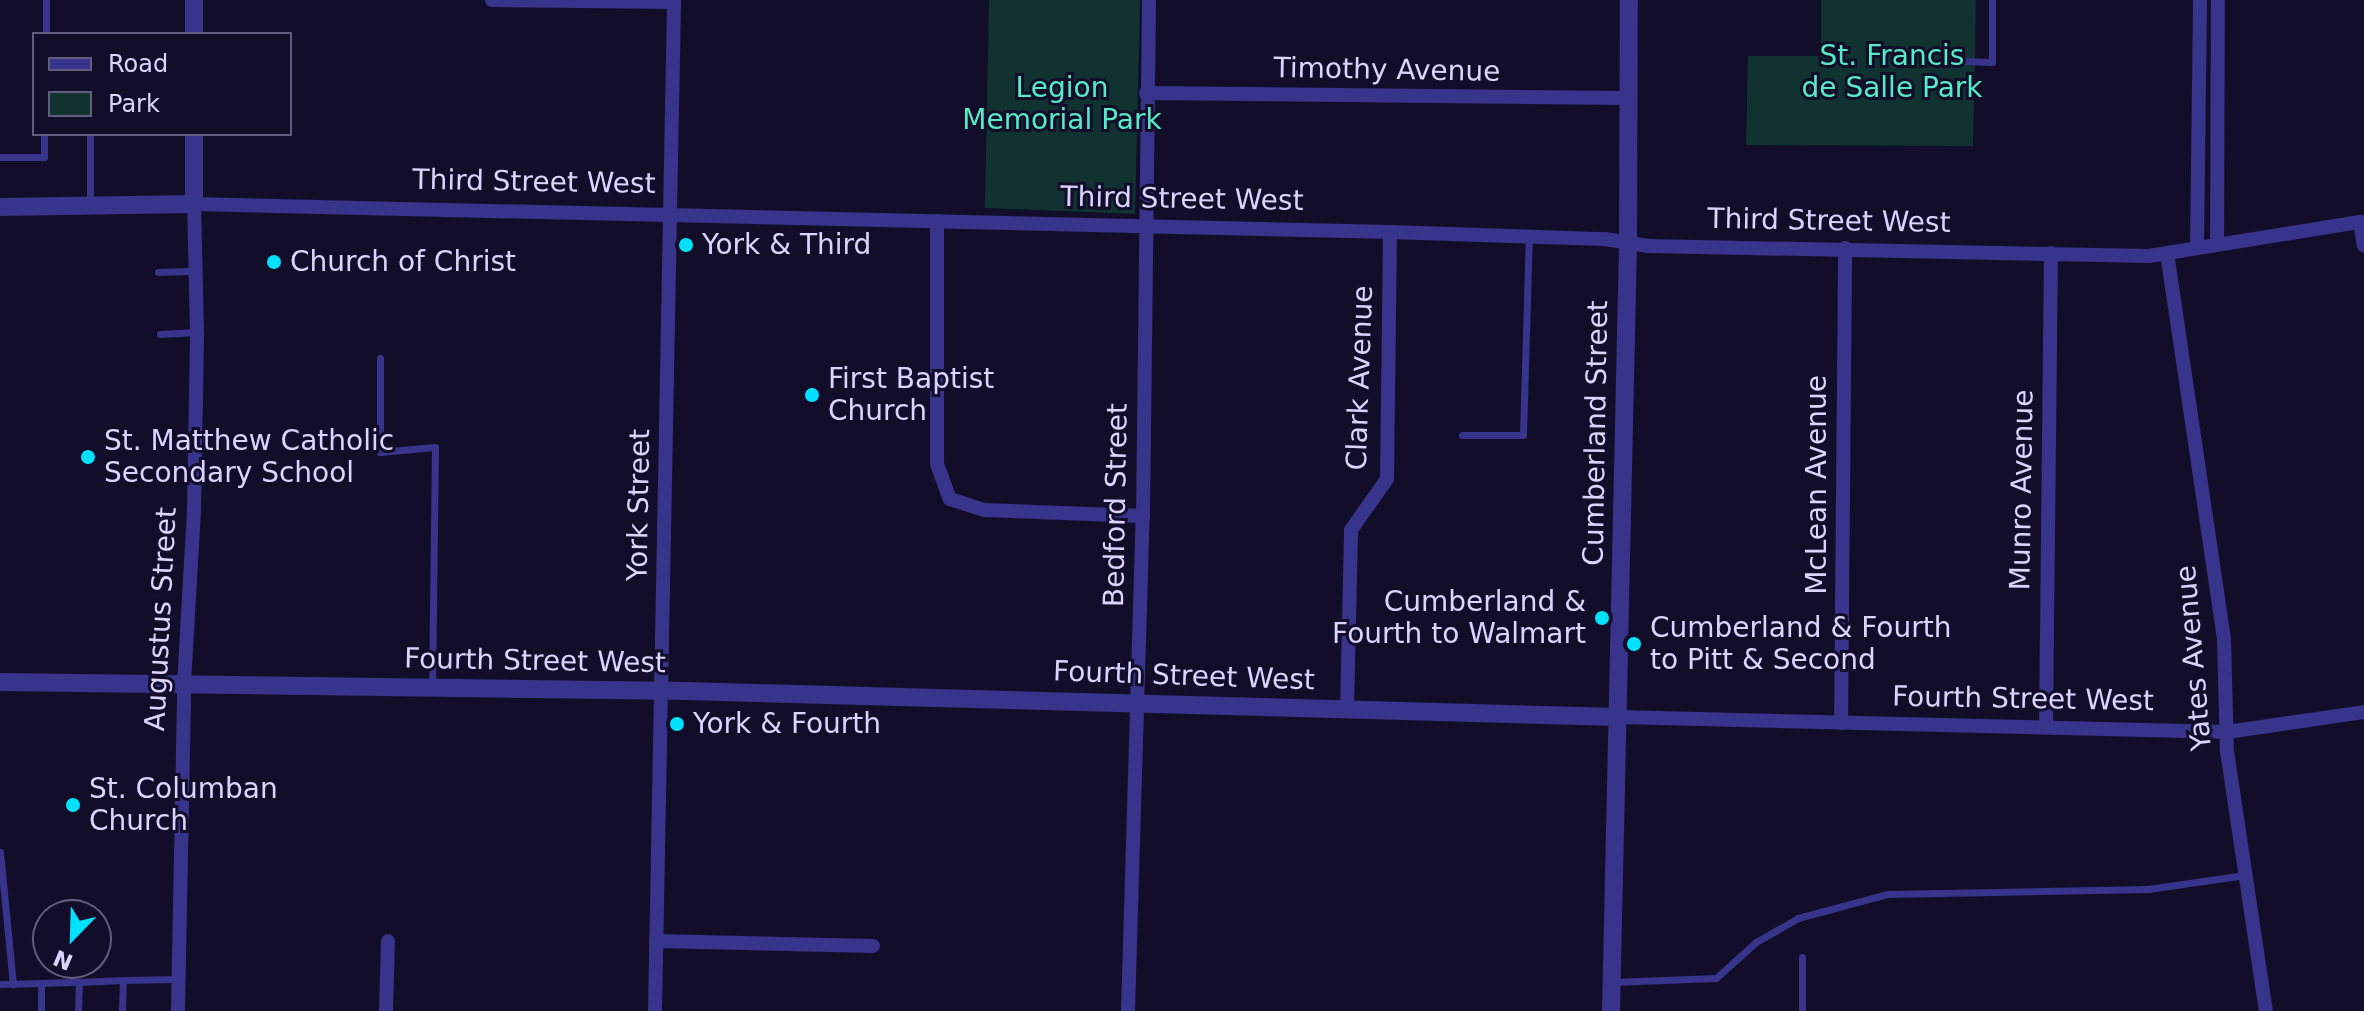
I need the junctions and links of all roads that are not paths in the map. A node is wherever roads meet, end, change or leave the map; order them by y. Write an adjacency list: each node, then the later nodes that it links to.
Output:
1 (46, 0): 10 (lane)
2 (194, 0): 11 (street)
3 (492, 0): 9 (street)
4 (1149, 0): 15 (street, Bedford Street)
5 (1629, 0): 16 (street, Cumberland Street)
6 (1992, 0): 14 (lane)
7 (2200, 0): 12 (street)
8 (2218, 0): 13 (street)
9 (674, 1): 26 (street, York Street)
10 (46, 32)
11 (194, 32)
12 (2199, 46): 13 (street); 21 (street)
13 (2218, 46): 22 (street)
14 (1963, 61)
15 (1146, 93): 16 (street, Timothy Avenue); 28 (street, Bedford Street)
16 (1627, 98): 31 (street, Cumberland Street)
17 (44, 136): 20 (lane)
18 (90, 136): 25 (lane)
19 (194, 136): 23 (street, Augustus Street)
20 (0, 157)
21 (2198, 161): 22 (street); 35 (street)
22 (2217, 161): 32 (street)
23 (194, 204): 25 (street, Third Street West); 26 (street, Third Street West); 38 (street, Augustus Street)
24 (0, 207): 25 (street, Third Street West)
25 (90, 209)
26 (671, 213): 27 (street, Third Street West); 48 (street, York Street)
27 (937, 221): 28 (street, Third Street West); 44 (street)
28 (1147, 226): 29 (street, Third Street West); 44 (street, Bedford Street)
29 (1390, 232): 30 (street, Third Street West); 50 (street, Clark Avenue)
30 (1529, 236): 31 (street, Third Street West); 43 (lane)
31 (1628, 243): 34 (street, Third Street West); 52 (street, Cumberland Street)
32 (2217, 244): 33 (street, Third Street West); 35 (street, Third Street West)
33 (2364, 246)
34 (1845, 248): 36 (street, Third Street West); 53 (street, McLean Avenue)
35 (2197, 248): 37 (street, Third Street West)
36 (2051, 253): 37 (street, Third Street West); 54 (street, Munro Avenue)
37 (2167, 253): 55 (street, Yates Avenue)
38 (197, 271): 39 (lane); 40 (street, Augustus Street)
39 (158, 272)
40 (197, 332): 41 (lane); 46 (street, Augustus Street)
41 (160, 334)
42 (380, 358): 47 (lane)
43 (1462, 435)
44 (1143, 516): 49 (street, Bedford Street)
45 (0, 682): 46 (street, Fourth Street West)
46 (184, 684): 47 (street, Fourth Street West); 62 (street, Augustus Street)
47 (431, 688): 48 (street, Fourth Street West)
48 (662, 691): 49 (street, Fourth Street West); 59 (street, York Street)
49 (1138, 701): 50 (street, Fourth Street West); 75 (street, Bedford Street)
50 (1347, 709): 52 (street, Fourth Street West)
51 (2364, 712): 55 (street, Fourth Street West)
52 (1618, 717): 53 (street, Fourth Street West); 65 (street, Cumberland Street)
53 (1841, 723): 54 (street, Fourth Street West)
54 (2046, 726): 55 (street, Fourth Street West)
55 (2227, 732): 57 (street, Yates Avenue)
56 (0, 852): 68 (lane)
57 (2245, 875): 65 (lane); 78 (street, Yates Avenue)
58 (388, 941): 73 (street)
59 (656, 941): 60 (street); 74 (street, York Street)
60 (873, 946)
61 (1802, 957): 77 (lane)
62 (178, 979): 63 (lane); 72 (street, Augustus Street)
63 (123, 980): 64 (lane); 71 (lane)
64 (79, 982): 66 (lane); 70 (lane)
65 (1612, 982): 76 (street, Cumberland Street)
66 (41, 983): 68 (lane); 69 (lane)
67 (0, 984): 68 (lane)
68 (13, 984)
69 (41, 1011)
70 (78, 1011)
71 (122, 1011)
72 (178, 1011)
73 (386, 1011)
74 (655, 1011)
75 (1128, 1011)
76 (1611, 1011)
77 (1802, 1011)
78 (2266, 1011)

